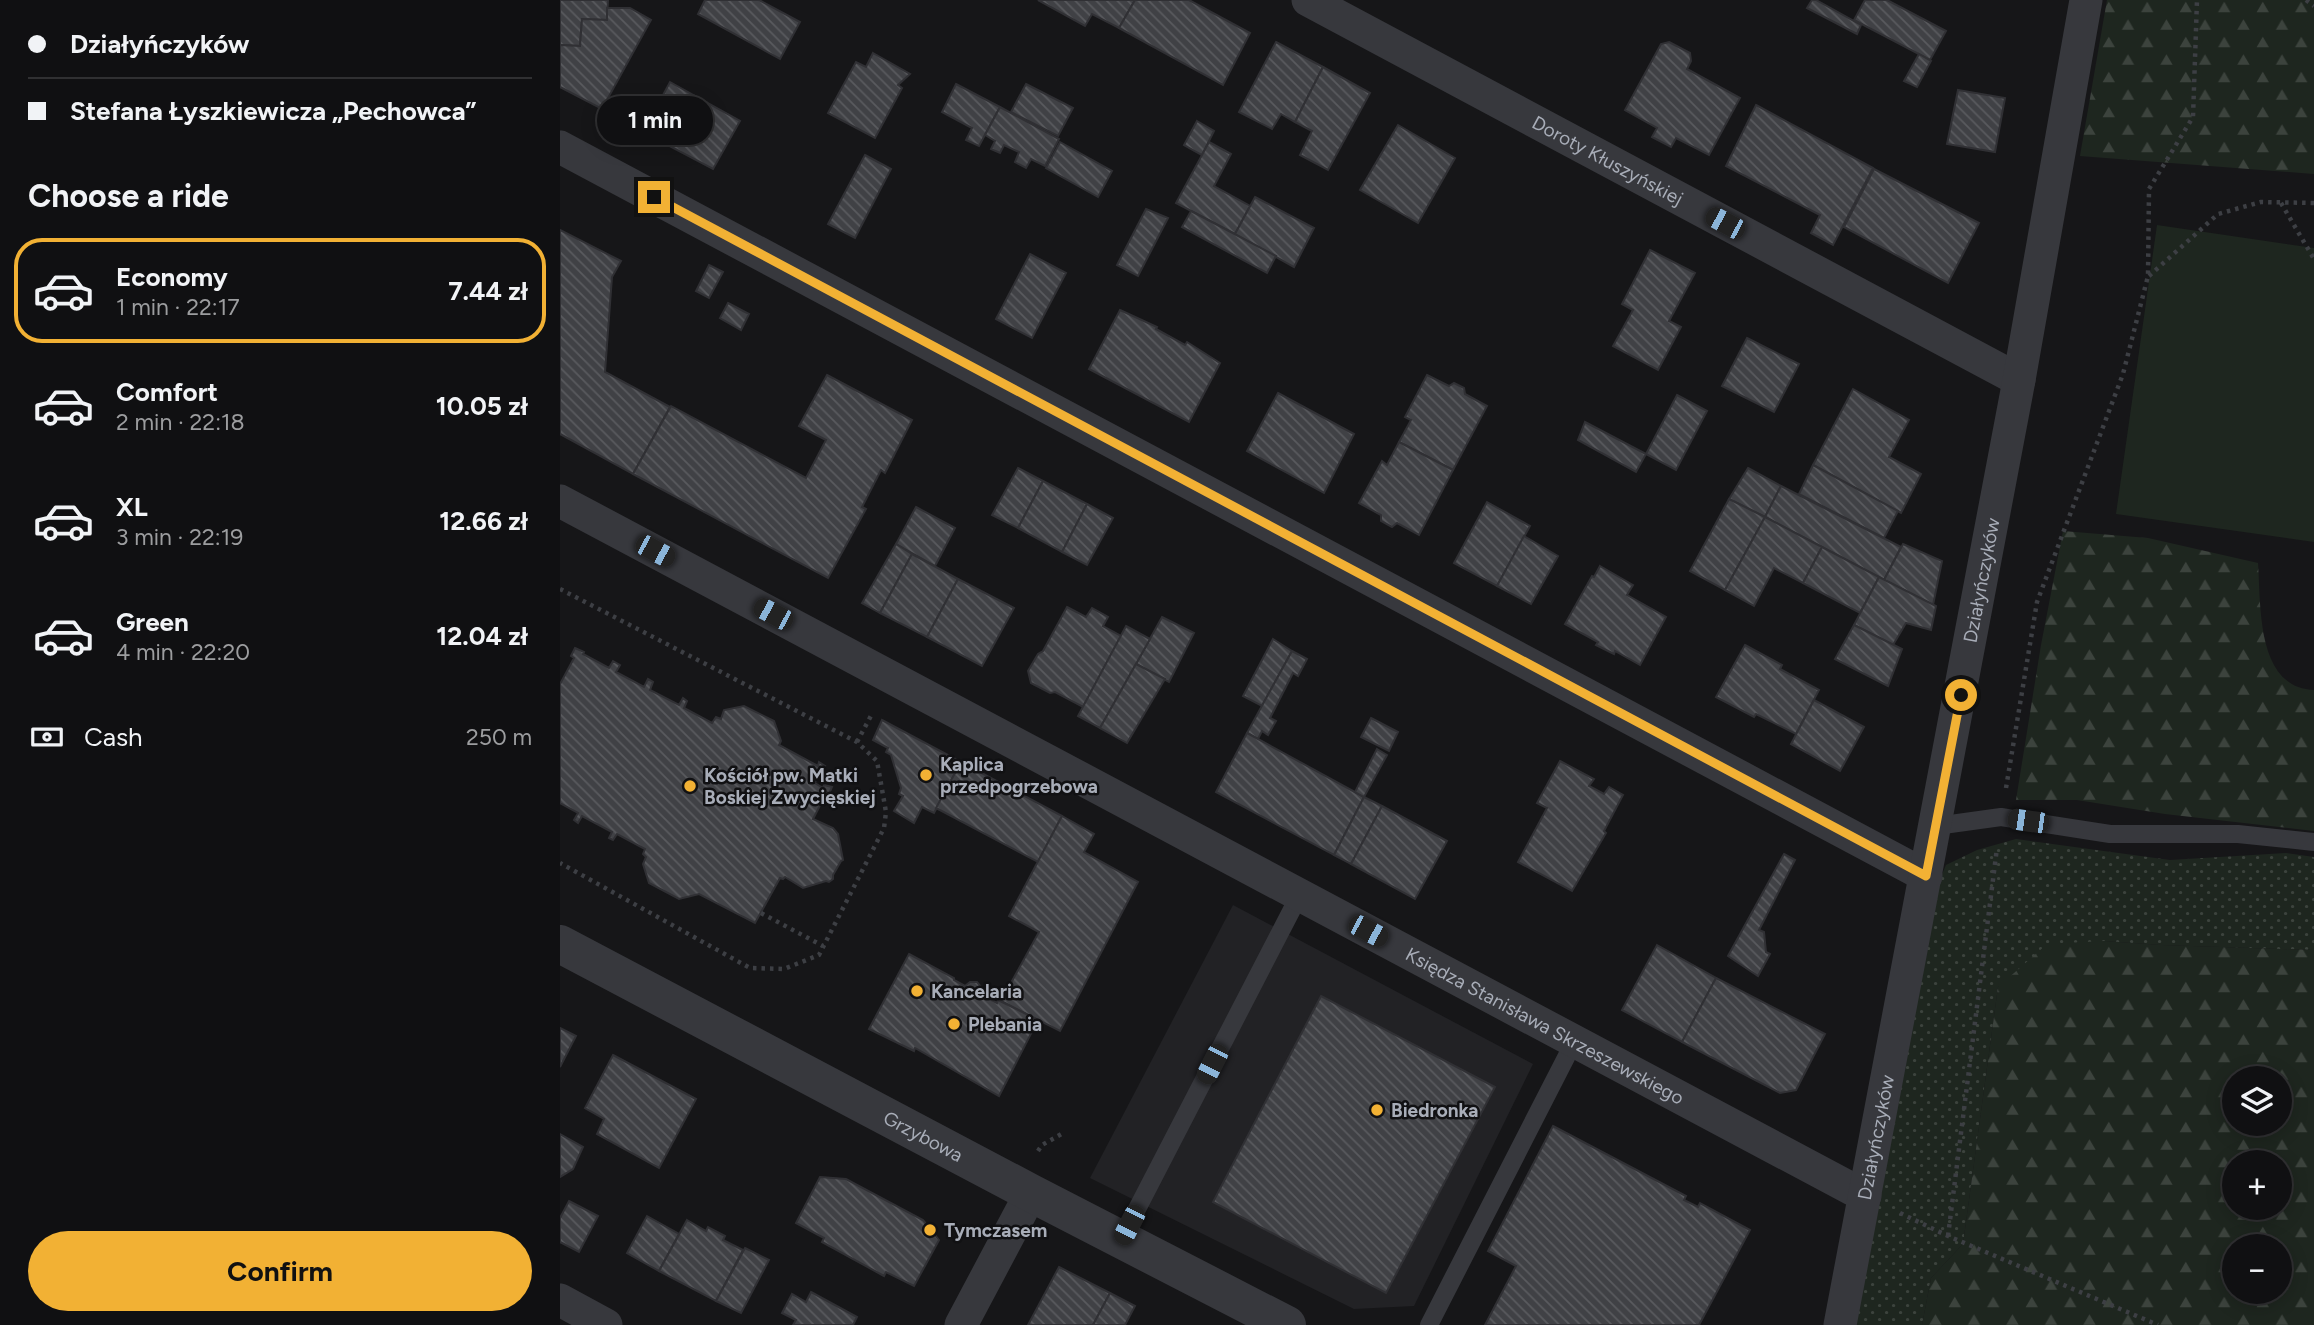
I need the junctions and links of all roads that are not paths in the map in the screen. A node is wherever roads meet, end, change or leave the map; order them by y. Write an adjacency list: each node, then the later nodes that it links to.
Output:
1 (1308, 0): 4 (street, Doroty Kłuszyńskiej)
2 (2086, 0): 4 (street, Działyńczyków)
3 (560, 147): 8 (street)
4 (2019, 380): 6 (street, Działyńczyków)
5 (560, 501): 9 (street, Księdza Stanisława Skrzeszewskiego)
6 (1936, 826): 7 (lane); 8 (street, Działyńczyków)
7 (2314, 842)
8 (1926, 876): 13 (street, Działyńczyków)
9 (1300, 894): 11 (street, Księdza Stanisława Skrzeszewskiego); 14 (lane)
10 (560, 944): 12 (street, Grzybowa)
11 (1574, 1040): 13 (street, Księdza Stanisława Skrzeszewskiego); 19 (lane)
12 (1033, 1175): 14 (street, Grzybowa); 17 (street)
13 (1865, 1196): 20 (street, Działyńczyków)
14 (1121, 1240): 18 (street, Grzybowa)
15 (560, 1300): 16 (street)
16 (606, 1325)
17 (961, 1325)
18 (1287, 1325)
19 (1429, 1325)
20 (1840, 1325)

